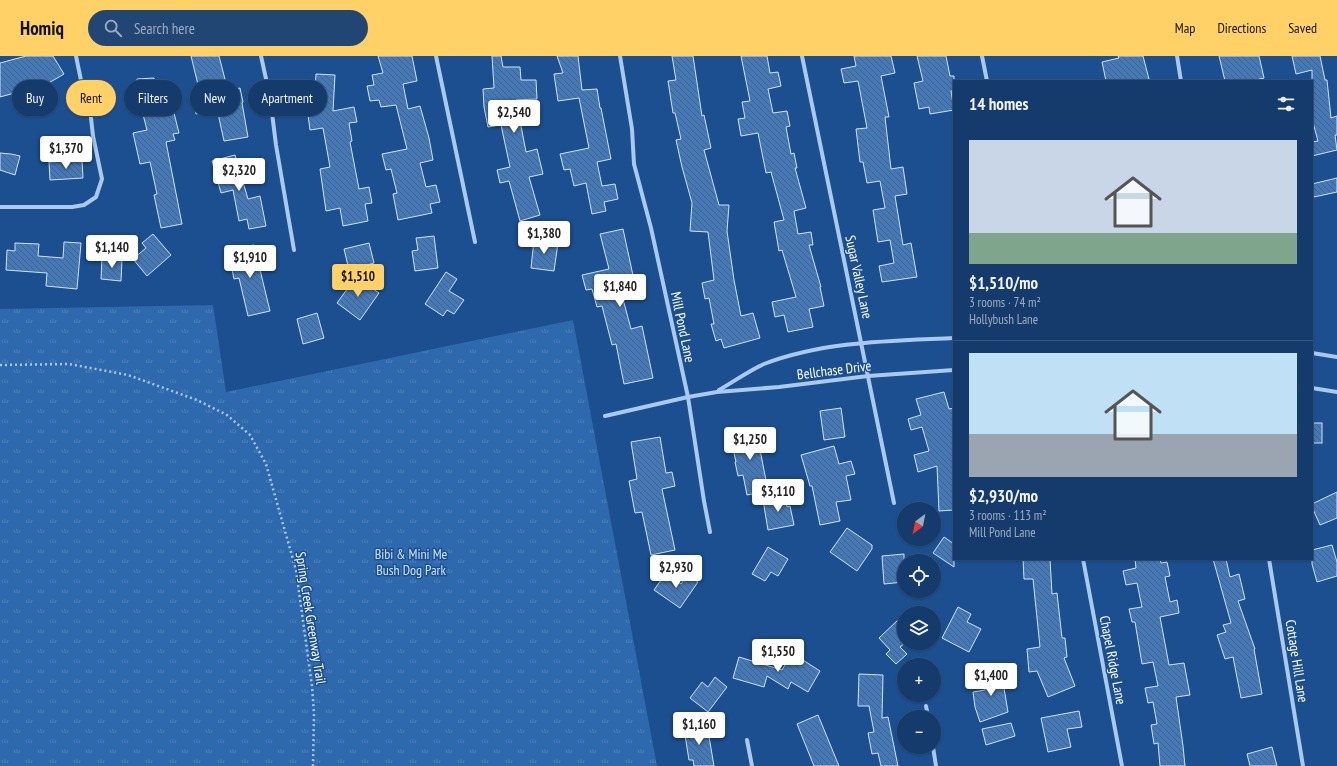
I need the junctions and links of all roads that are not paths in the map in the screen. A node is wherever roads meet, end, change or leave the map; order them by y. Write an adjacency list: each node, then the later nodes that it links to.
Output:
1 (76, 56): 10 (street)
2 (260, 56): 12 (street)
3 (436, 56): 11 (street)
4 (620, 56): 22 (street, Mill Pond Lane)
5 (802, 56): 14 (street, Sugar Valley Lane)
6 (982, 56): 8 (street)
7 (1177, 56): 9 (street)
8 (987, 80)
9 (1182, 80)
10 (0, 207)
11 (475, 242)
12 (294, 250)
13 (953, 338): 14 (street, Bellchase Drive)
14 (861, 343): 18 (street, Sugar Valley Lane); 20 (street, Bellchase Drive)
15 (1313, 352): 16 (street)
16 (1337, 357)
17 (953, 370): 18 (street, Bellchase Drive)
18 (868, 376): 20 (street, Bellchase Drive); 24 (street, Sugar Valley Lane)
19 (1313, 388): 21 (street)
20 (717, 392): 22 (street, Bellchase Drive)
21 (1337, 392)
22 (688, 397): 23 (street, Bellchase Drive); 25 (street, Mill Pond Lane)
23 (606, 416)
24 (894, 503)
25 (710, 532)
26 (1083, 560): 34 (street, Chapel Ridge Lane)
27 (1269, 560): 35 (street, Cottage Hill Lane)
28 (926, 706): 29 (street)
29 (927, 710)
30 (747, 740): 32 (street)
31 (934, 754): 33 (street)
32 (752, 766)
33 (936, 766)
34 (1122, 766)
35 (1303, 766)

